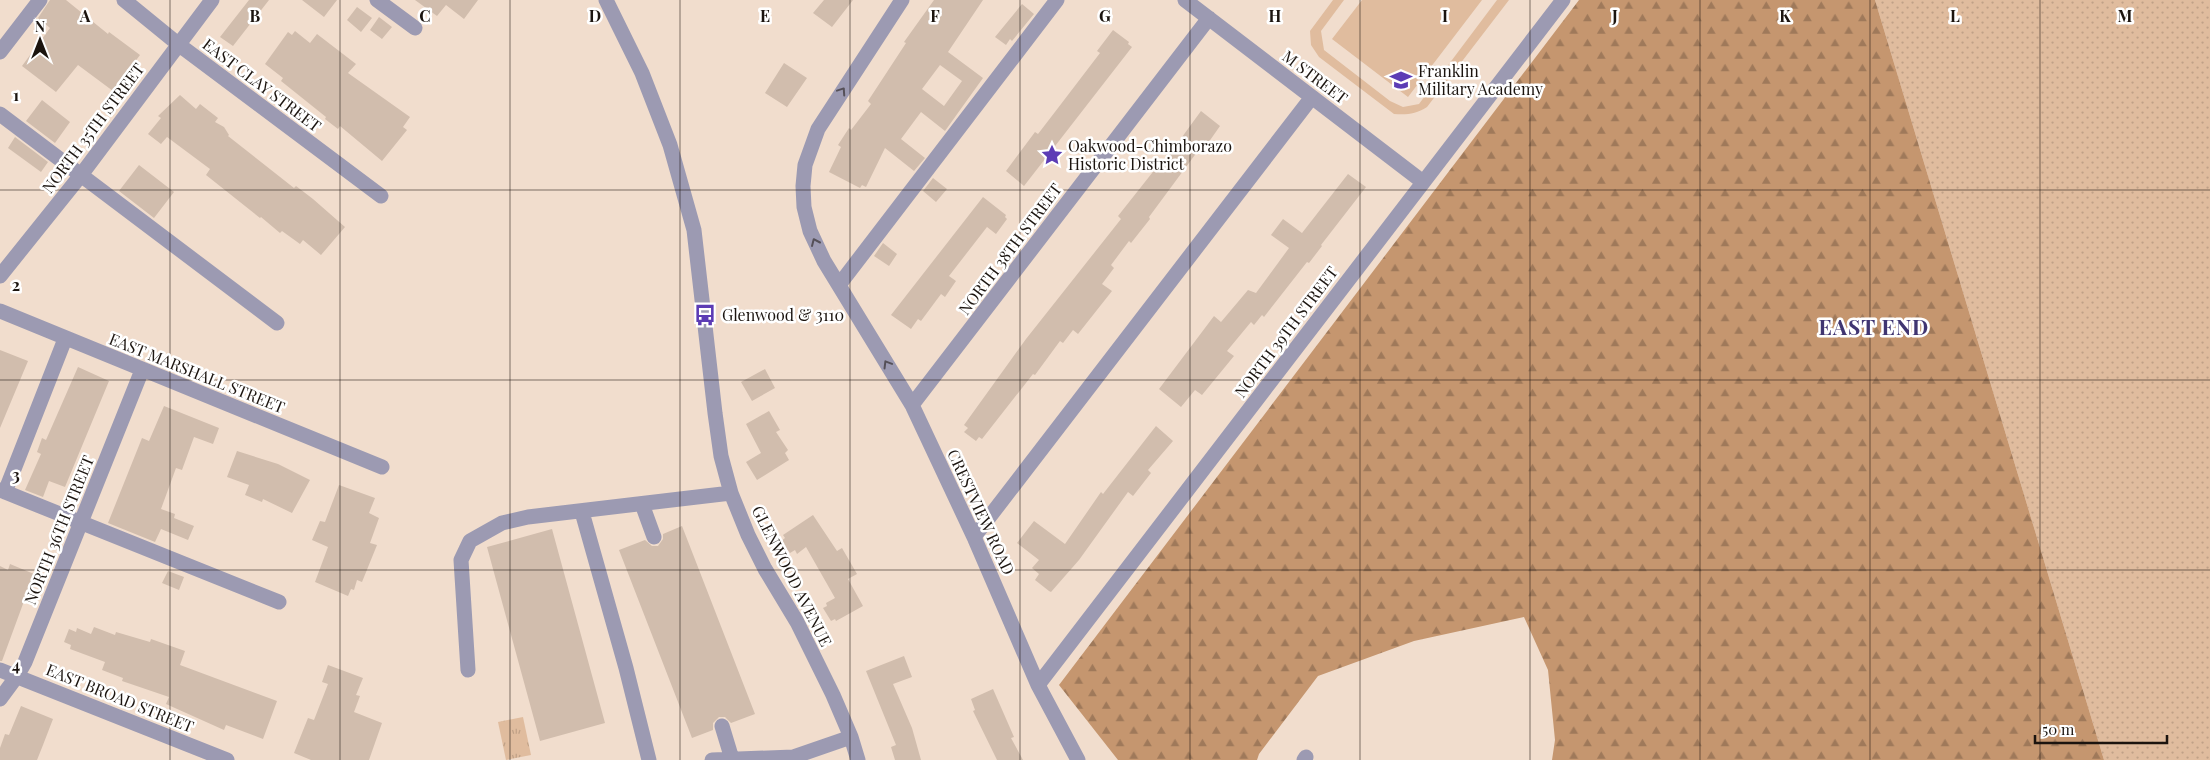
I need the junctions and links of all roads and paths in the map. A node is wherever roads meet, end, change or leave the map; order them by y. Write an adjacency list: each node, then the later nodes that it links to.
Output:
1 (40, 0): 13 (street)
2 (124, 0): 12 (street, EAST CLAY STREET)
3 (212, 0): 12 (street, NORTH 35TH STREET)
4 (377, 0): 11 (street)
5 (606, 0): 28 (street, GLENWOOD AVENUE)
6 (902, 0): 20 (street, CRESTVIEW ROAD, one-way to 6)
7 (1057, 0): 20 (street)
8 (1185, 0): 10 (street, M STREET)
9 (1563, 0): 17 (street, NORTH 39TH STREET)
10 (1209, 18): 14 (street, M STREET); 25 (street, NORTH 38TH STREET)
11 (415, 28)
12 (178, 44): 16 (street, NORTH 35TH STREET); 18 (street, EAST CLAY STREET)
13 (0, 52)
14 (1312, 97): 17 (street, M STREET); 33 (street)
15 (0, 114): 16 (street)
16 (81, 175): 19 (street, NORTH 35TH STREET); 22 (street)
17 (1423, 182): 38 (street, NORTH 39TH STREET)
18 (381, 196)
19 (0, 276)
20 (839, 285): 25 (street, CRESTVIEW ROAD, one-way to 20)
21 (0, 311): 23 (street, EAST MARSHALL STREET)
22 (277, 323)
23 (65, 339): 24 (street, EAST MARSHALL STREET); 27 (street)
24 (142, 370): 26 (street, EAST MARSHALL STREET); 31 (street, NORTH 36TH STREET)
25 (912, 406): 33 (street, CRESTVIEW ROAD)
26 (382, 466)
27 (2, 491): 31 (street)
28 (731, 493): 29 (street); 41 (street, GLENWOOD AVENUE)
29 (642, 504): 30 (street); 32 (street)
30 (582, 512): 36 (street); 44 (street)
31 (82, 522): 34 (street); 37 (street, NORTH 36TH STREET)
32 (654, 537)
33 (974, 537): 38 (street, CRESTVIEW ROAD)
34 (279, 602)
35 (0, 670): 37 (street, EAST BROAD STREET)
36 (468, 670)
37 (18, 676): 39 (street, NORTH 36TH STREET); 43 (street, EAST BROAD STREET)
38 (1038, 685): 47 (street, CRESTVIEW ROAD)
39 (0, 699)
40 (722, 726): 42 (street)
41 (851, 737): 42 (street); 46 (street, GLENWOOD AVENUE)
42 (732, 759): 45 (street)
43 (226, 760)
44 (649, 760)
45 (712, 760)
46 (858, 760)
47 (1078, 760)

